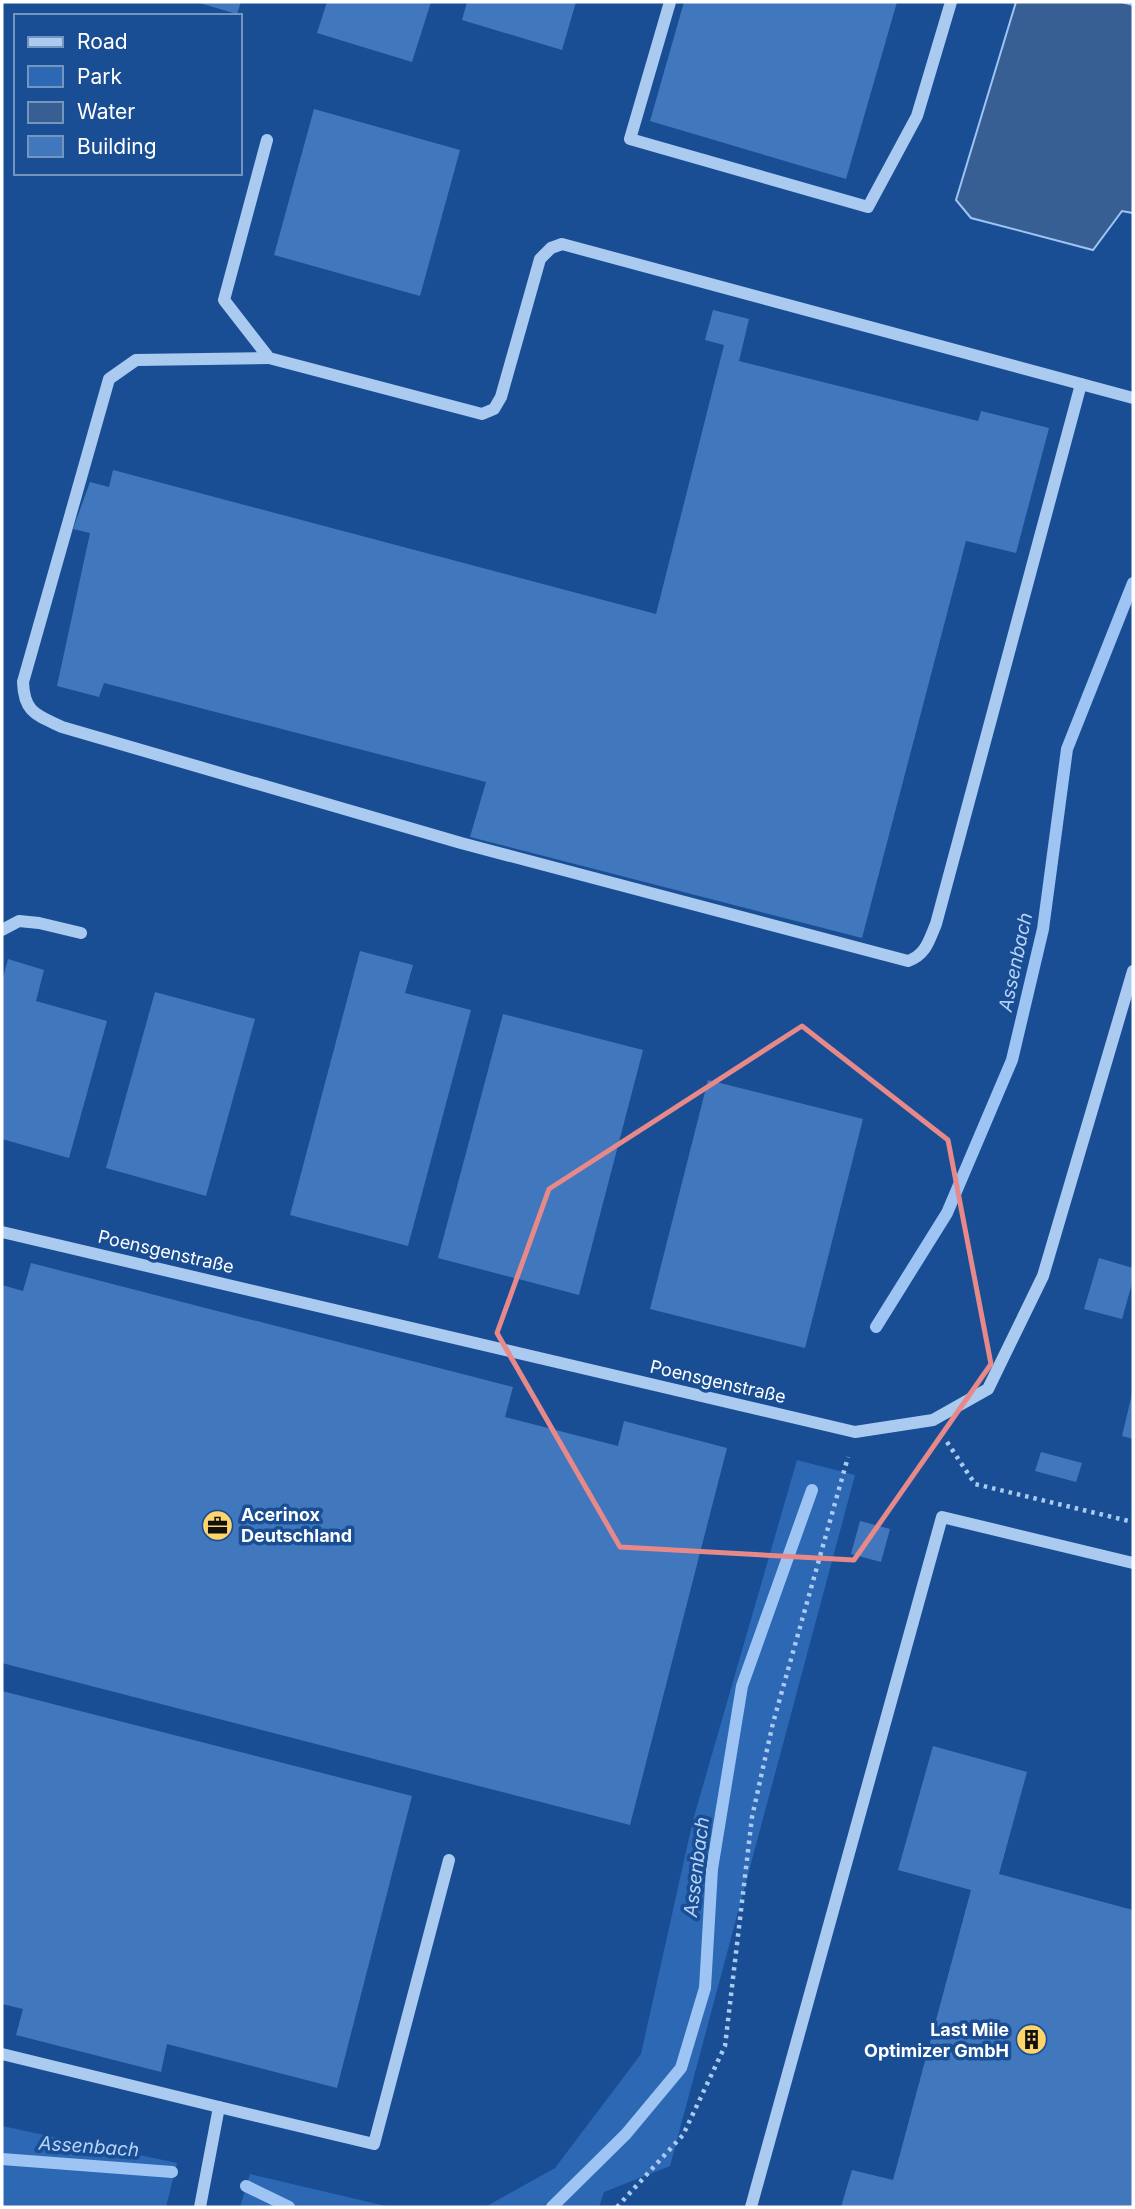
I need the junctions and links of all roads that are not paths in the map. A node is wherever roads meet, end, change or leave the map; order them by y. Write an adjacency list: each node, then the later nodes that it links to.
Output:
1 (670, 2): 2 (street)
2 (951, 2)
3 (267, 140): 4 (street)
4 (268, 358): 5 (street); 5 (street)
5 (1081, 384): 6 (street)
6 (1133, 398)
7 (2, 930): 8 (street)
8 (81, 933)
9 (1133, 971): 10 (street, Poensgenstraße)
10 (2, 1232)
11 (1133, 1563): 16 (street)
12 (449, 1860): 14 (street)
13 (2, 2054): 14 (street)
14 (219, 2107): 15 (street)
15 (200, 2207)
16 (751, 2207)

